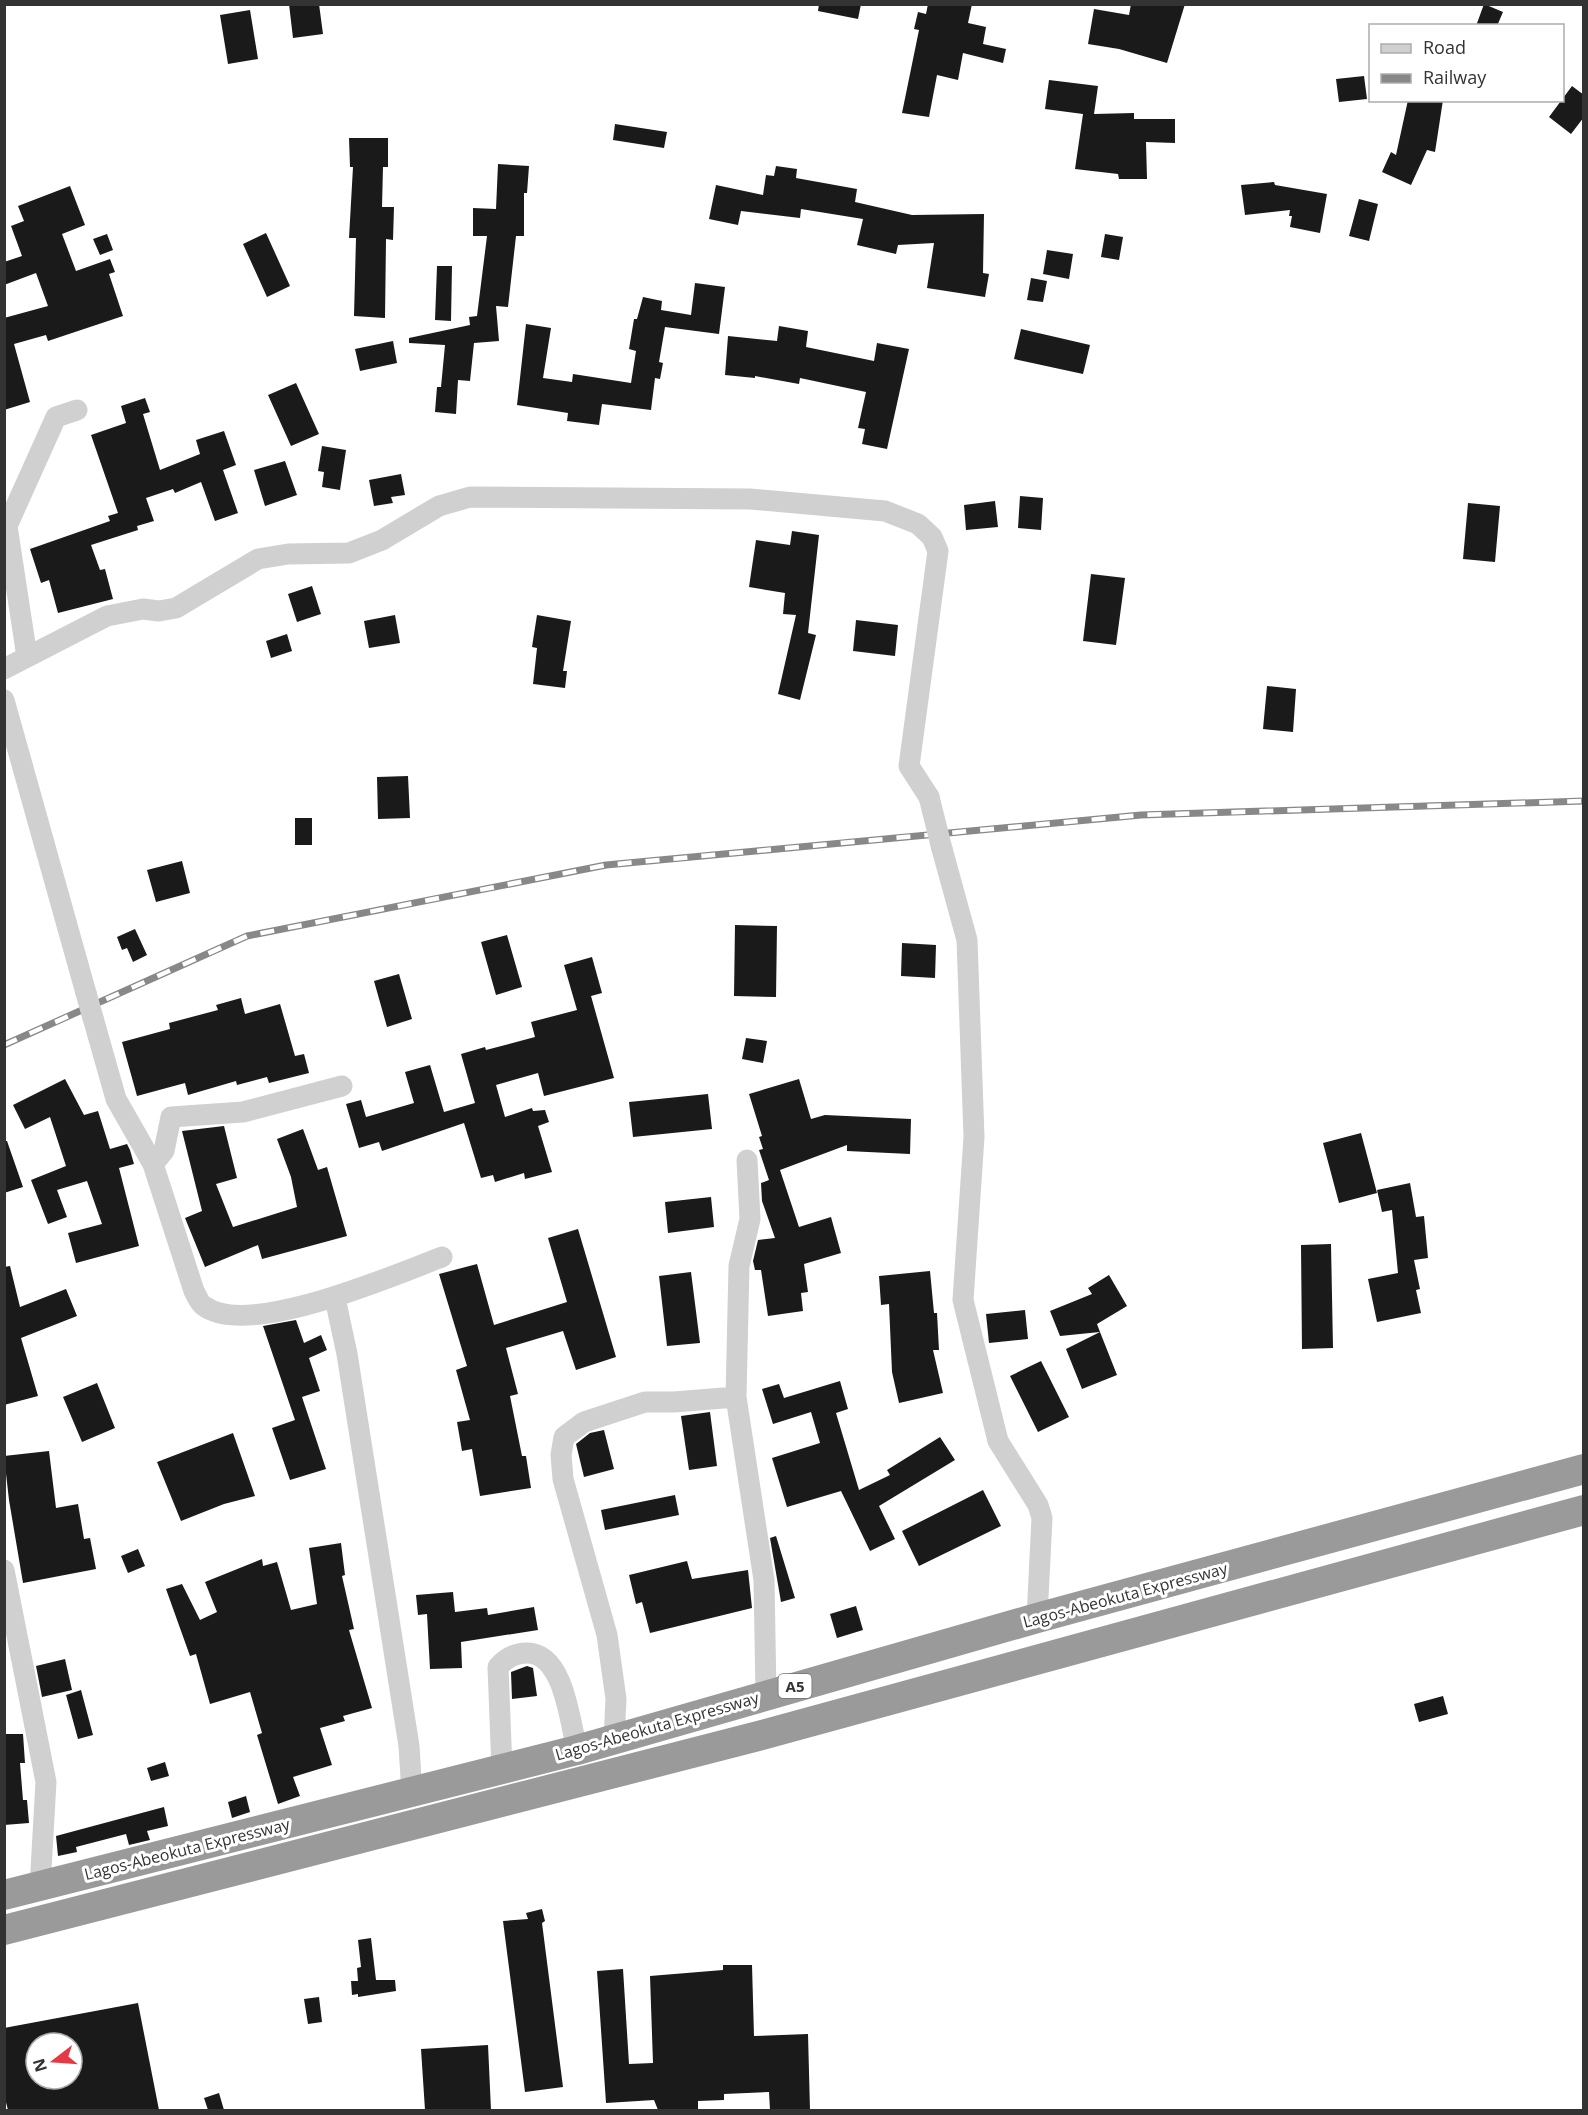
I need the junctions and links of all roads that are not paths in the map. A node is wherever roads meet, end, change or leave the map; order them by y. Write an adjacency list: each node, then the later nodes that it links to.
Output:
1 (77, 410): 2 (street)
2 (6, 525): 3 (street)
3 (27, 657): 4 (street); 15 (street, bridge)
4 (4, 669)
5 (4, 700): 8 (street, bridge)
6 (342, 1086): 8 (street)
7 (747, 1160): 11 (street)
8 (153, 1164): 10 (street)
9 (442, 1257): 10 (street)
10 (335, 1298): 20 (street)
11 (736, 1397): 16 (street); 17 (street)
12 (1584, 1469): 15 (highway, Lagos-Abeokuta Expressway / A5)
13 (1584, 1510): 23 (highway, Lagos-Abeokuta Expressway / A5)
14 (4, 1570): 21 (street)
15 (1037, 1618): 16 (highway, Lagos-Abeokuta Expressway / A5)
16 (766, 1694): 17 (highway, Lagos-Abeokuta Expressway / A5)
17 (614, 1740): 18 (highway, Lagos-Abeokuta Expressway / A5)
18 (577, 1750): 19 (highway, Lagos-Abeokuta Expressway / A5); 19 (street)
19 (502, 1770): 20 (highway, Lagos-Abeokuta Expressway / A5)
20 (412, 1794): 21 (highway, Lagos-Abeokuta Expressway / A5)
21 (40, 1887): 22 (highway, Lagos-Abeokuta Expressway / A5)
22 (4, 1895)
23 (4, 1930)

